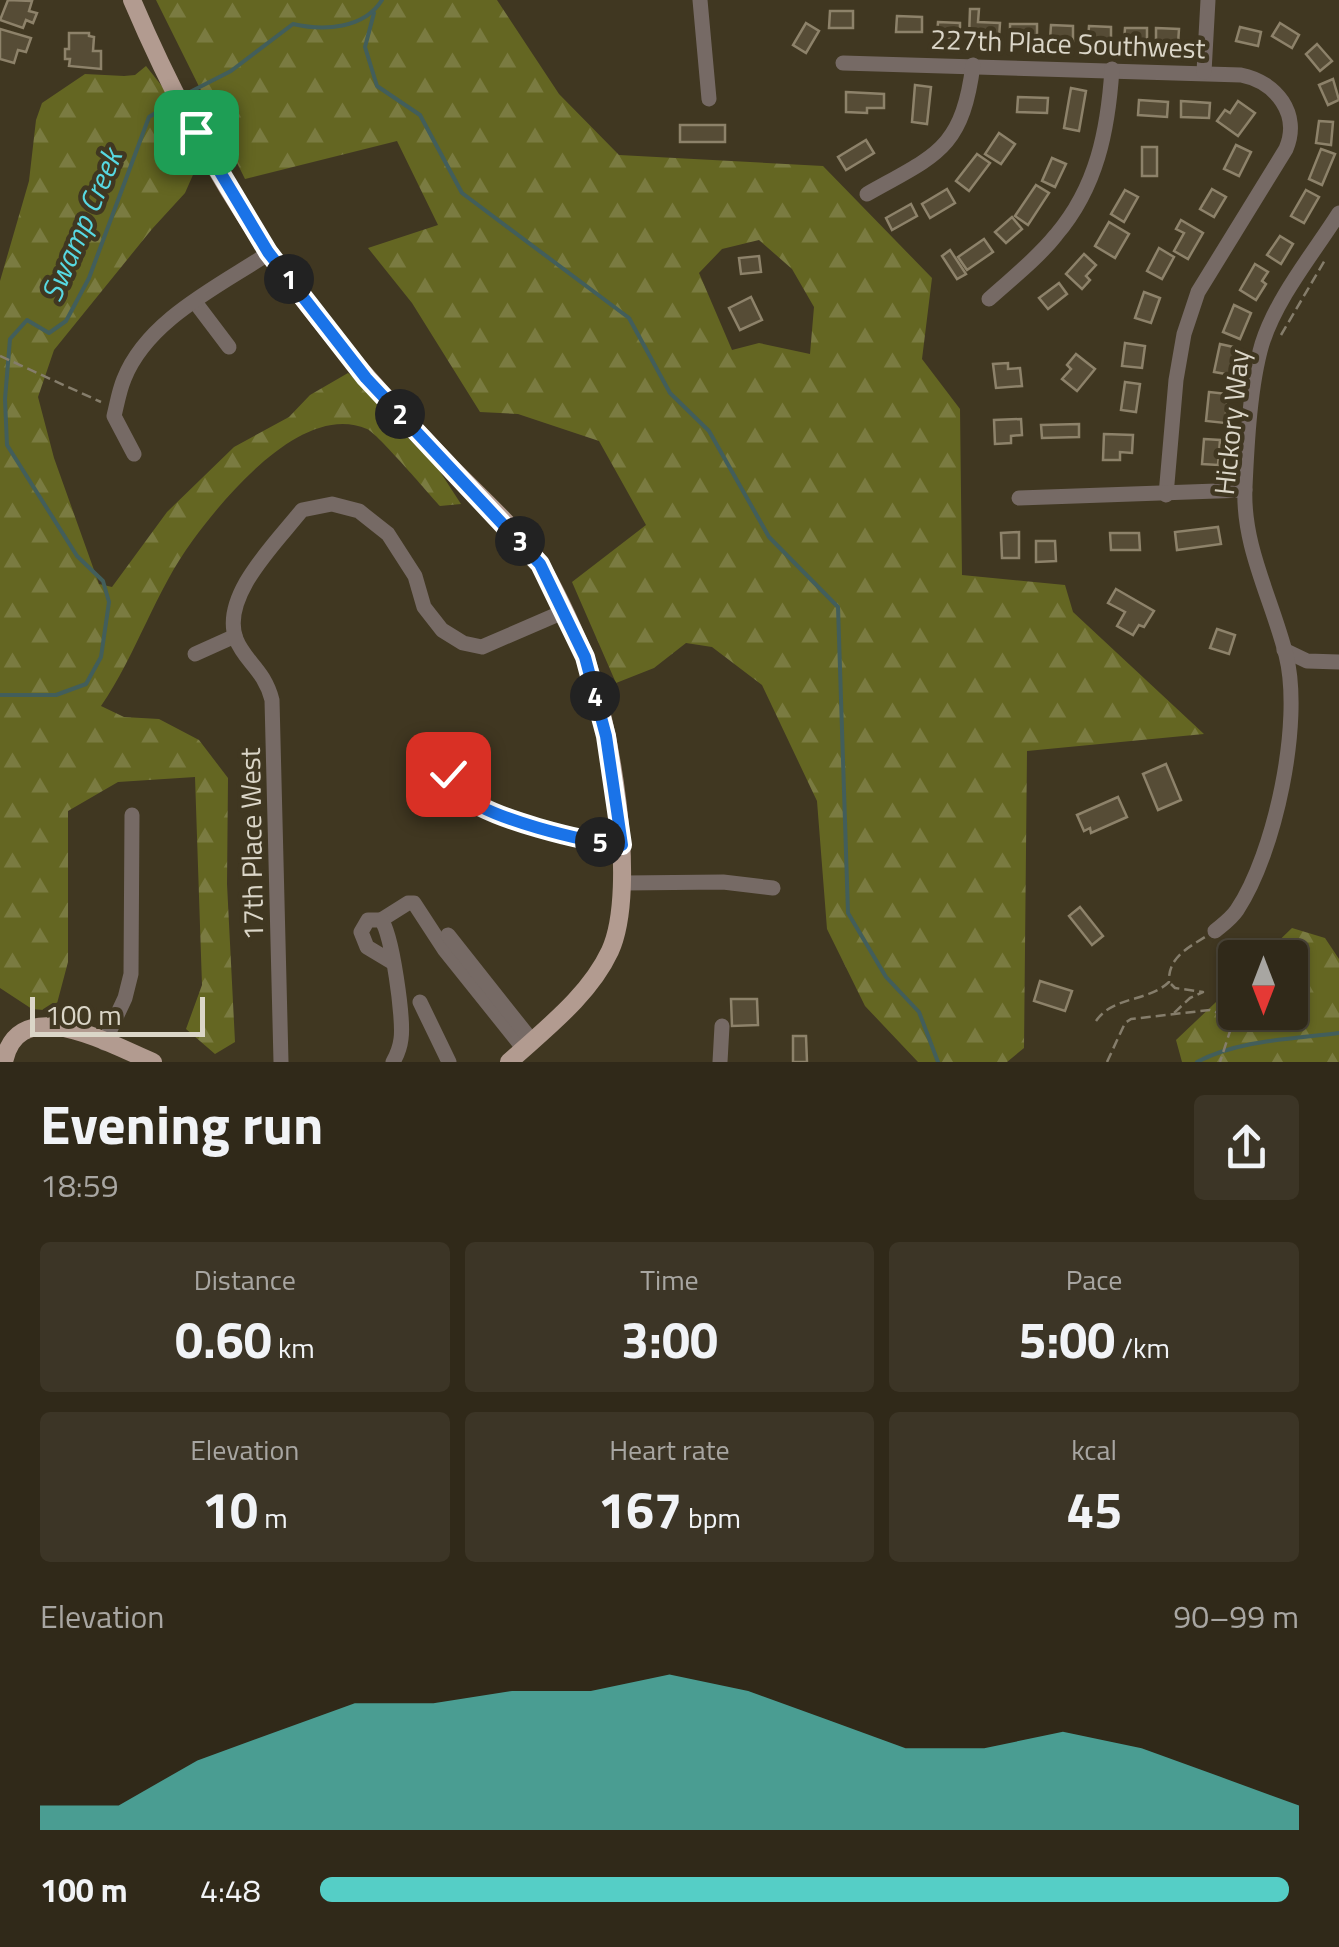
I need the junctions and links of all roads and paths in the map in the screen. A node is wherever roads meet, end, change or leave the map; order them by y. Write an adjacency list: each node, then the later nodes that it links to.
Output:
1 (132, 0): 11 (main road)
2 (700, 0): 8 (street)
3 (1208, 0): 7 (street)
4 (843, 62): 5 (street, 227th Place Southwest)
5 (972, 65): 6 (street, 227th Place Southwest); 9 (street)
6 (1112, 69): 7 (street, 227th Place Southwest); 13 (street)
7 (1204, 72): 21 (street, 227th Place Southwest)
8 (709, 99)
9 (867, 194)
10 (1339, 214): 20 (street, Hickory Way)
11 (268, 252): 14 (street); 23 (main road)
12 (1329, 254): 15 (path)
13 (989, 300)
14 (195, 302): 16 (street); 18 (street)
15 (1276, 344)
16 (229, 347)
17 (0, 356): 18 (path)
18 (116, 409): 19 (street)
19 (134, 454)
20 (1244, 490): 21 (street); 25 (street, Hickory Way)
21 (1166, 495): 22 (street)
22 (1019, 498)
23 (563, 612): 24 (street); 30 (main road)
24 (235, 636): 26 (street); 49 (street, 17th Place West)
25 (1284, 650): 27 (street); 34 (street, Hickory Way)
26 (195, 654)
27 (1339, 662)
28 (448, 774): 30 (street)
29 (132, 815): 44 (street)
30 (622, 845): 31 (main road)
31 (624, 883): 32 (street); 45 (main road)
32 (774, 888)
33 (381, 920): 36 (street); 36 (street); 45 (street)
34 (1215, 932): 37 (path)
35 (448, 936): 45 (street)
36 (392, 962): 50 (street)
37 (1169, 982): 40 (path); 41 (path)
38 (420, 1002): 51 (street)
39 (1218, 1013): 40 (path)
40 (1173, 1014): 54 (path)
41 (1096, 1021)
42 (722, 1026): 53 (street)
43 (1230, 1030): 46 (path)
44 (104, 1043): 47 (main road); 48 (main road)
45 (528, 1045): 52 (main road)
46 (1220, 1060)
47 (4, 1062)
48 (153, 1062)
49 (281, 1062)
50 (393, 1062)
51 (449, 1062)
52 (509, 1062)
53 (720, 1062)
54 (1107, 1062)

